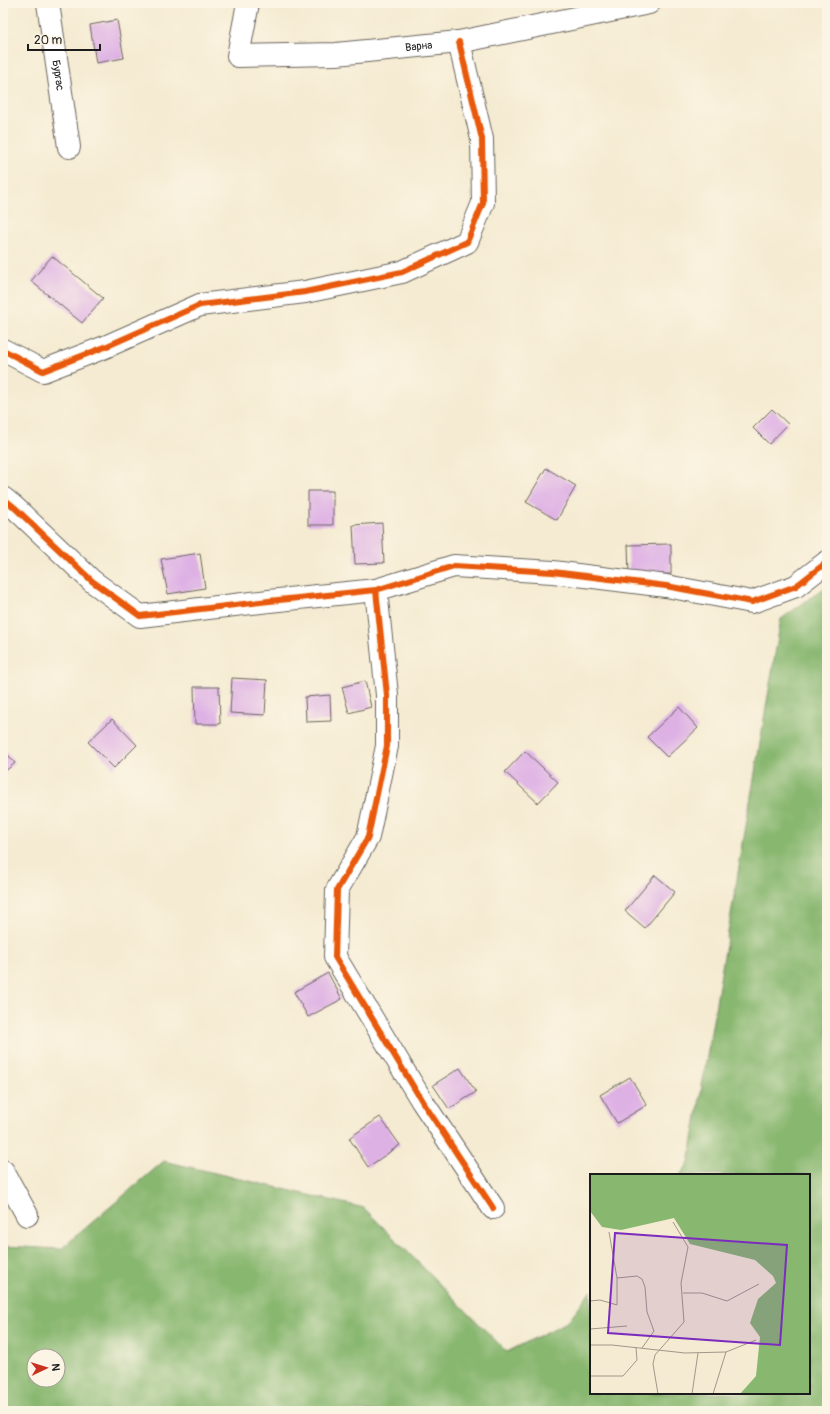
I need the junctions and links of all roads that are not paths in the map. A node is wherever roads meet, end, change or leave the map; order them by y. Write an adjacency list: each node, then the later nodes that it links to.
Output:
1 (48, 3): 5 (street, Бургас)
2 (248, 3): 4 (street, Варна)
3 (649, 3): 4 (street, Варна)
4 (459, 42): 6 (street)
5 (69, 147)
6 (3, 350)
7 (3, 498): 9 (street)
8 (827, 562): 9 (street)
9 (376, 590): 11 (street)
10 (3, 1171): 12 (street)
11 (493, 1208)
12 (27, 1215)

